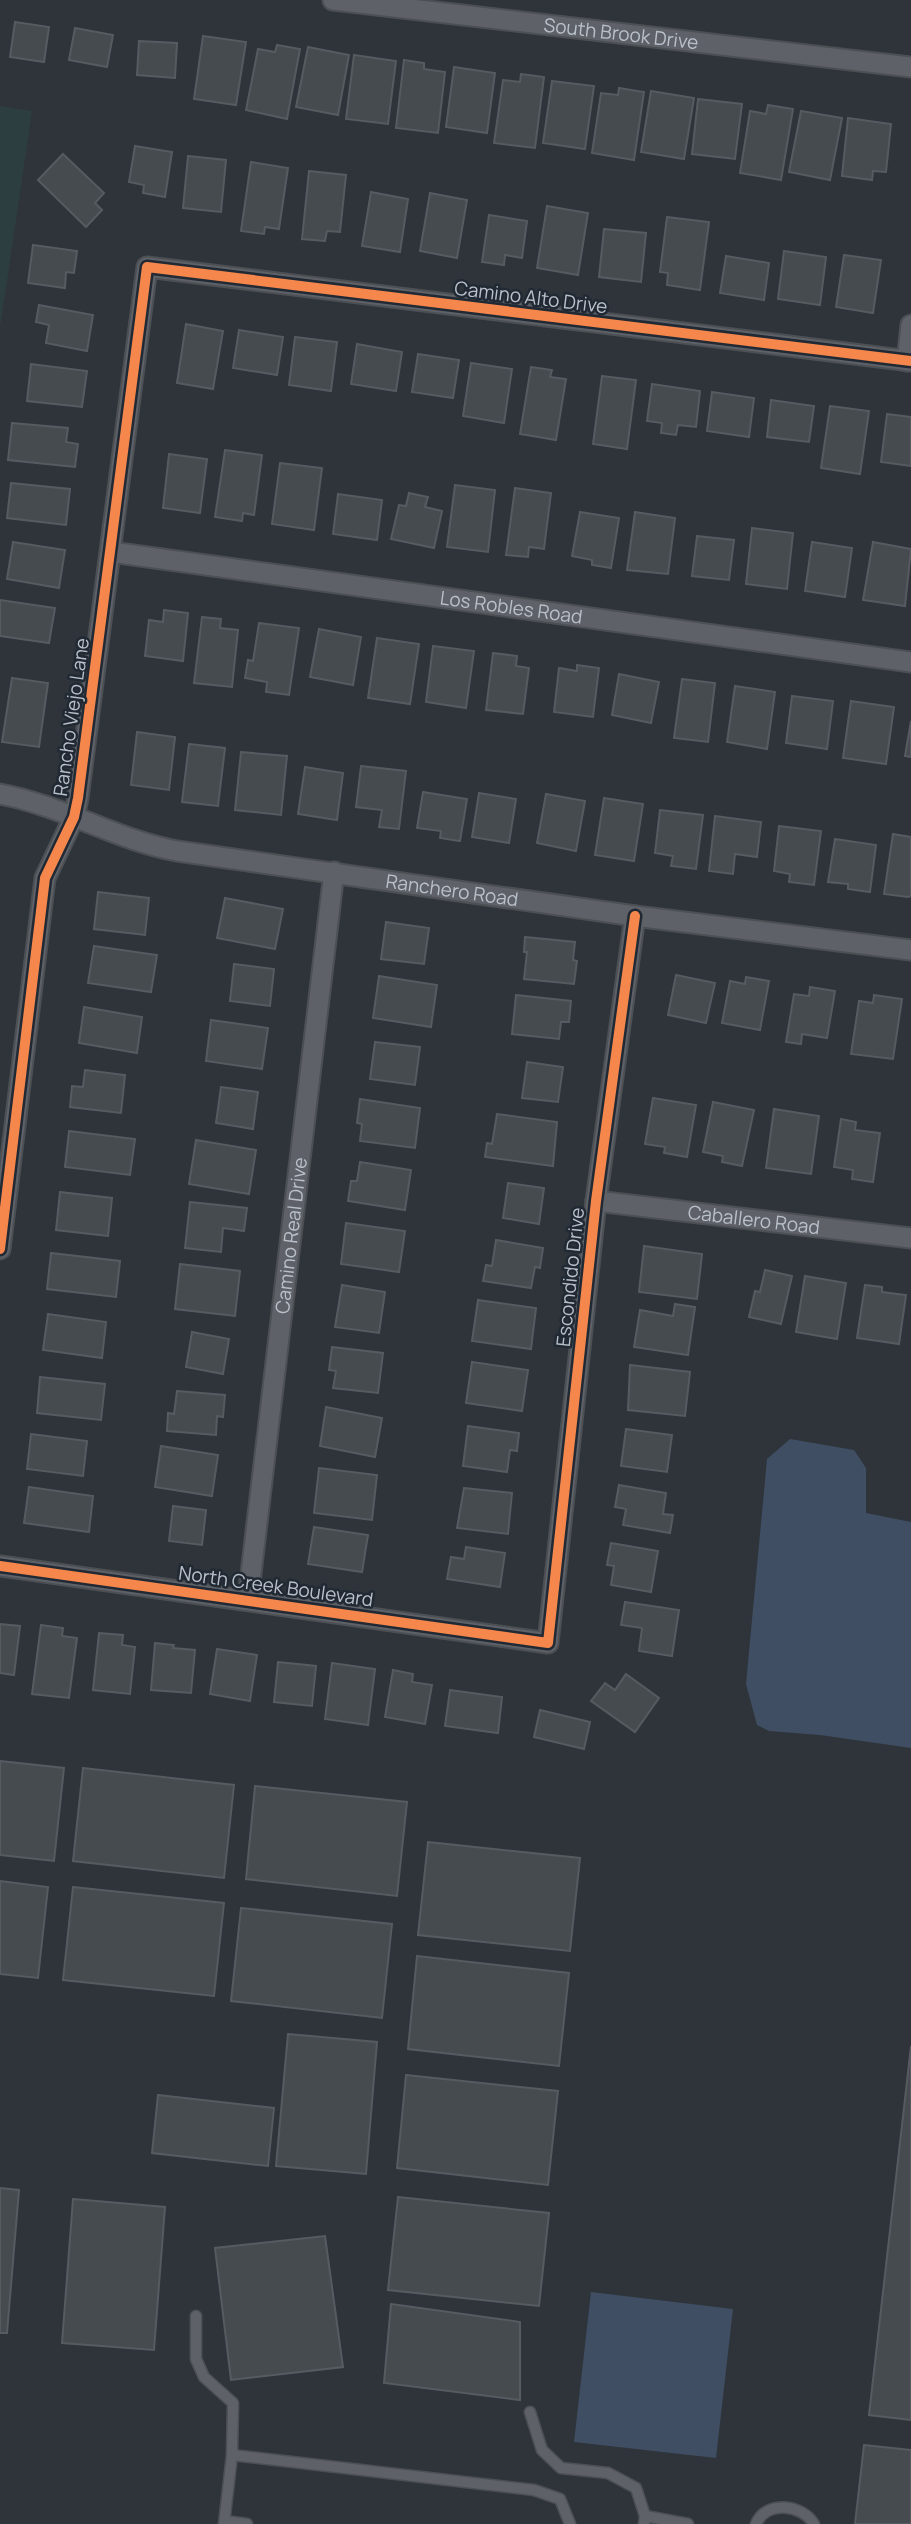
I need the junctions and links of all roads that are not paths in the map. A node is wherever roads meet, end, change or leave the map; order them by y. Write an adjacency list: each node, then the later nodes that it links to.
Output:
1 (333, 0): 2 (street, South Brook Drive)
2 (368, 2): 3 (street, South Brook Drive)
3 (911, 67)
4 (147, 267): 6 (street, Camino Alto Drive); 7 (street, Rancho Viejo Lane)
5 (911, 325): 6 (street)
6 (909, 361)
7 (111, 552): 8 (street, Los Robles Road); 10 (street, Rancho Viejo Lane)
8 (911, 662)
9 (0, 794): 10 (street, Ranchero Road)
10 (74, 817): 11 (street, Ranchero Road); 16 (street, Rancho Viejo Lane)
11 (334, 872): 12 (street, Ranchero Road); 18 (street, Camino Real Drive)
12 (635, 916): 13 (street, Ranchero Road); 14 (street, Escondido Drive)
13 (911, 950)
14 (596, 1200): 15 (street, Caballero Road); 19 (street, Escondido Drive)
15 (911, 1238)
16 (0, 1249)
17 (0, 1566): 18 (street, North Creek Boulevard)
18 (247, 1599): 19 (street, North Creek Boulevard)
19 (548, 1643)
20 (196, 2316): 22 (lane)
21 (530, 2412): 23 (lane)
22 (233, 2455): 24 (lane); 26 (lane)
23 (644, 2520): 27 (lane)
24 (224, 2523): 25 (lane)
25 (247, 2524)
26 (570, 2524)
27 (688, 2524)
28 (756, 2524): 29 (lane)
29 (814, 2524)

